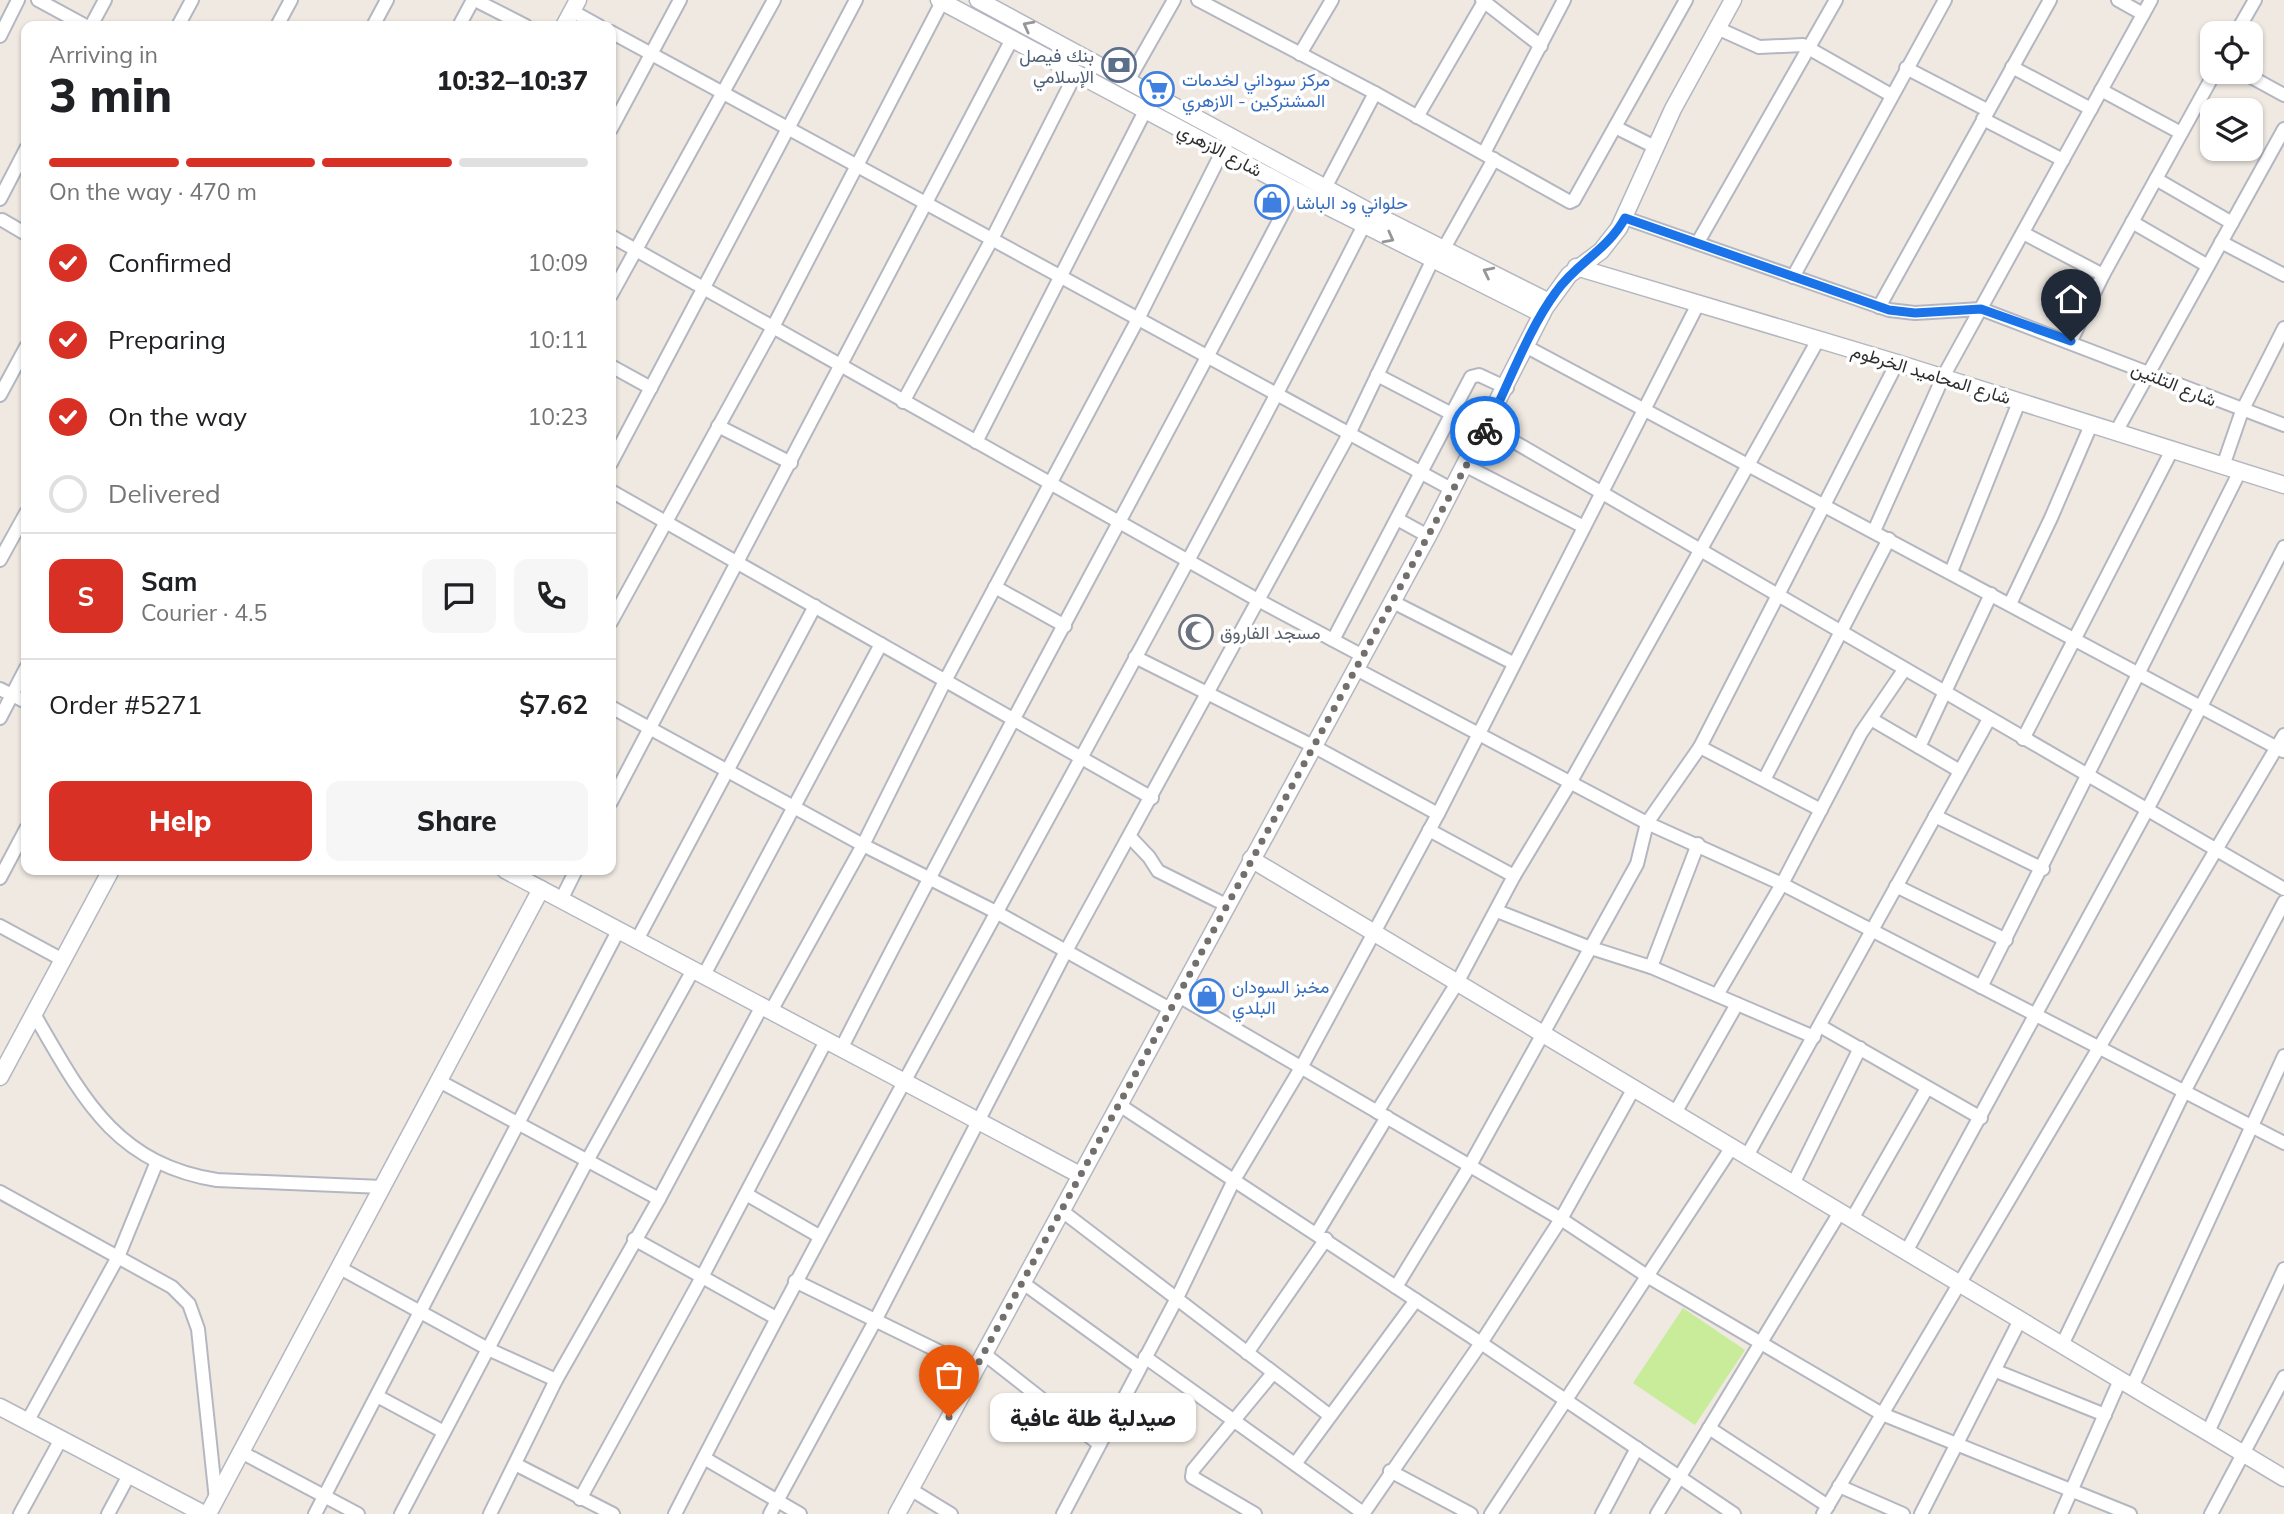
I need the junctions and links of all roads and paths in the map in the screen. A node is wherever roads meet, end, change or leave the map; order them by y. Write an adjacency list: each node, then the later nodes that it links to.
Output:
1 (18, 0): 38 (street)
2 (38, 0): 28 (street)
3 (105, 0): 29 (street)
4 (191, 0): 30 (street)
5 (291, 0): 31 (street)
6 (387, 0): 32 (street)
7 (474, 0): 33 (street); 34 (street)
8 (680, 0): 44 (street)
9 (775, 0): 52 (street)
10 (856, 0): 62 (street)
11 (978, 0): 48 (street, شارع الازهري, one-way to 11)
12 (1174, 0): 48 (street)
13 (1198, 0): 43 (street)
14 (1332, 0): 43 (street)
15 (1484, 0): 41 (street); 59 (street)
16 (1564, 0): 41 (street)
17 (1686, 0): 61 (street)
18 (1733, 0): 37 (street)
19 (1836, 0): 42 (street)
20 (1945, 0): 46 (street)
21 (2050, 0): 45 (street)
22 (2118, 0): 27 (street)
23 (2151, 0): 27 (street)
24 (2255, 0): 36 (street)
25 (940, 1): 40 (street, شارع الازهري); 71 (street)
26 (575, 6): 35 (street)
27 (2143, 14): 51 (street)
28 (79, 21)
29 (92, 21)
30 (180, 21)
31 (280, 21)
32 (376, 21)
33 (461, 21)
34 (516, 21)
35 (593, 21)
36 (2243, 21)
37 (1717, 28): 42 (street); 66 (street)
38 (0, 36)
39 (616, 36): 44 (street)
40 (1012, 38): 47 (street, شارع الازهري); 76 (street)
41 (1541, 46): 68 (street)
42 (1808, 49): 54 (street); 86 (street)
43 (1300, 54): 53 (street)
44 (652, 55): 52 (street); 60 (street)
45 (2012, 67): 56 (street); 58 (street)
46 (1906, 68): 54 (street); 58 (street)
47 (1076, 73): 57 (street, شارع الازهري); 85 (street)
48 (1128, 81): 65 (street, شارع الازهري)
49 (2208, 84): 64 (street)
50 (2263, 84): 55 (street)
51 (2101, 90): 56 (street); 64 (street)
52 (722, 93): 62 (street); 88 (street)
53 (1375, 93): 59 (street); 73 (street)
54 (1891, 95): 94 (street)
55 (2284, 95)
56 (2091, 109): 70 (street)
57 (1145, 111): 67 (street, شارع الازهري); 95 (street)
58 (1985, 115): 70 (street); 99 (street)
59 (1417, 117): 68 (street)
60 (616, 120)
61 (1615, 127): 66 (street); 68 (street)
62 (788, 129): 71 (street); 97 (street)
63 (2284, 129): 80 (street)
64 (2181, 133): 72 (street)
65 (1230, 135): 67 (street); 73 (street, شارع الازهري)
66 (1654, 147): 77 (street)
67 (1221, 150): 74 (street, شارع الازهري); 102 (street)
68 (1489, 156): 89 (street)
69 (21, 159): 75 (street)
70 (2063, 160): 83 (street)
71 (858, 167): 76 (street); 103 (street)
72 (2156, 179): 79 (street); 80 (street)
73 (1325, 188): 89 (street, شارع الازهري)
74 (1295, 190): 81 (street, شارع الازهري); 108 (street)
75 (0, 199)
76 (923, 202): 85 (street); 111 (street)
77 (1625, 218): 86 (street, شارع التلتين); 91 (street)
78 (1, 221): 82 (street)
79 (2132, 222): 90 (street); 92 (street)
80 (2232, 223): 87 (street)
81 (1364, 225): 89 (street, شارع الازهري, one-way to 89); 119 (street)
82 (21, 231)
83 (2023, 233): 92 (street); 101 (street)
84 (616, 239): 88 (street)
85 (992, 239): 95 (street); 120 (street)
86 (1698, 242): 94 (street, شارع التلتين)
87 (2221, 242): 90 (street); 93 (street)
88 (634, 251): 96 (street); 97 (street)
89 (1438, 256): 100 (street, شارع الازهري); 113 (street)
90 (2208, 266): 114 (street)
91 (1576, 267): 98 (street, شارع المحاميد الخرطوم); 100 (street)
92 (2103, 275): 106 (street)
93 (2284, 275)
94 (1793, 277): 99 (street, شارع التلتين)
95 (1062, 278): 102 (street); 131 (street)
96 (616, 285)
97 (703, 290): 103 (street); 116 (street)
98 (1698, 304): 105 (street, شارع المحاميد الخرطوم); 122 (street)
99 (1879, 307): 101 (street, شارع التلتين)
100 (1545, 308): 107 (street)
101 (1981, 309): 106 (street, شارع التلتين); 115 (street)
102 (1138, 319): 108 (street); 140 (street)
103 (772, 328): 111 (street); 127 (street)
104 (2284, 328): 123 (street)
105 (1818, 340): 110 (street, شارع المحاميد الخرطوم); 135 (street)
106 (2071, 341): 114 (street, شارع التلتين)
107 (1527, 346): 117 (street); 122 (street)
108 (1208, 357): 119 (street); 149 (street)
109 (21, 360): 118 (street)
110 (1897, 363): 115 (street, شارع المحاميد الخرطوم); 145 (street)
111 (841, 365): 120 (street); 134 (street)
112 (616, 369): 116 (street)
113 (1377, 375): 124 (street); 130 (street)
114 (2149, 375): 123 (street, شارع التلتين); 129 (street)
115 (1943, 377): 121 (street, شارع المحاميد الخرطوم); 151 (street)
116 (651, 388): 133 (street)
117 (1507, 388): 124 (street); 128 (street)
118 (0, 395)
119 (1278, 395): 130 (street); 156 (street)
120 (903, 402): 131 (street)
121 (2019, 402): 125 (street, شارع المحاميد الخرطوم); 159 (street)
122 (1644, 407): 135 (street); 143 (street)
123 (2242, 411): 126 (street, شارع التلتين); 137 (street)
124 (1452, 414): 138 (street)
125 (2091, 425): 129 (street, شارع المحاميد الخرطوم); 165 (street)
126 (2284, 425)
127 (718, 426): 134 (street); 147 (street)
128 (1488, 426): 136 (street); 143 (street)
129 (2116, 432): 132 (street, شارع المحاميد الخرطوم)
130 (1349, 433): 138 (street); 163 (street)
131 (976, 442): 140 (street)
132 (2172, 450): 137 (street, شارع المحاميد الخرطوم); 170 (street)
133 (616, 454)
134 (791, 463): 158 (street)
135 (1750, 464): 145 (street); 155 (street)
136 (1466, 466): 142 (street); 150 (street)
137 (2223, 466): 139 (street, شارع المحاميد الخرطوم)
138 (1421, 473): 142 (street); 146 (street)
139 (2239, 473): 141 (street, شارع المحاميد الخرطوم); 178 (street)
140 (1050, 483): 149 (street); 160 (street)
141 (2284, 485)
142 (1453, 490): 152 (street)
143 (1602, 491): 150 (street); 155 (street)
144 (616, 494): 147 (street)
145 (1825, 505): 151 (street); 162 (street)
146 (1397, 519): 152 (street); 171 (street)
147 (664, 520): 158 (street); 167 (street)
148 (21, 522): 157 (street)
149 (1121, 523): 156 (street); 168 (street)
150 (1584, 527): 175 (street)
151 (1874, 531): 153 (street)
152 (1429, 536): 164 (street)
153 (1889, 539): 159 (street); 169 (street)
154 (2284, 547): 183 (street)
155 (1701, 550): 162 (street); 202 (street)
156 (1189, 559): 163 (street); 173 (street)
157 (0, 560)
158 (737, 564): 166 (street); 189 (street)
159 (1951, 572): 161 (street)
160 (995, 587): 168 (street); 179 (street)
161 (1991, 594): 165 (street); 181 (street)
162 (1778, 595): 169 (street); 194 (street)
163 (1256, 599): 171 (street); 182 (street)
164 (1393, 602): 174 (street); 175 (street)
165 (2010, 604): 170 (street)
166 (814, 606): 172 (street); 198 (street)
167 (616, 612)
168 (1065, 626): 188 (street)
169 (1840, 634): 176 (street); 201 (street)
170 (2075, 639): 178 (street); 192 (street)
171 (1333, 640): 174 (street)
172 (881, 644): 179 (street); 205 (street)
173 (1135, 657): 182 (street); 197 (street)
174 (1360, 662): 190 (street); 193 (street)
175 (1513, 663): 190 (street)
176 (1904, 670): 181 (street); 186 (street)
177 (21, 674): 180 (street)
178 (2137, 674): 183 (street); 200 (street)
179 (945, 681): 188 (street); 215 (street)
180 (6, 692): 185 (street)
181 (1945, 694): 187 (street); 195 (street)
182 (1206, 695): 193 (street); 204 (street)
183 (2202, 707): 196 (street); 207 (street)
184 (616, 710): 189 (street)
185 (0, 718)
186 (1871, 719): 195 (street); 206 (street)
187 (1989, 719): 192 (street); 199 (street)
188 (1015, 720): 197 (street); 223 (street)
189 (649, 727): 198 (street); 203 (street)
190 (1478, 734): 202 (street); 208 (street)
191 (2284, 735): 196 (street)
192 (2023, 739): 200 (street)
193 (1314, 746): 208 (street); 217 (street)
194 (1700, 747): 201 (street); 210 (street)
195 (1919, 747): 199 (street)
196 (2280, 749): 216 (street)
197 (1081, 756): 204 (street); 233 (street)
198 (725, 771): 205 (street); 238 (street)
199 (1961, 771): 209 (street)
200 (2088, 776): 207 (street); 218 (street)
201 (1764, 780): 206 (street)
202 (1570, 783): 210 (street); 222 (street)
203 (616, 792)
204 (1152, 799): 212 (street)
205 (794, 808): 215 (street); 244 (street)
206 (1821, 810): 225 (street)
207 (2147, 810): 216 (street); 252 (street)
208 (1438, 814): 211 (street)
209 (1936, 816): 218 (street); 226 (street)
210 (1647, 823): 214 (street); 240 (street)
211 (1429, 830): 222 (street); 237 (street)
212 (1130, 837): 231 (street); 241 (street)
213 (21, 838): 224 (street)
214 (1698, 844): 225 (street); 243 (street)
215 (863, 845): 223 (street); 250 (street)
216 (2215, 850): 228 (street); 256 (street)
217 (1251, 859): 231 (street); 237 (street)
218 (2043, 869): 239 (street)
219 (108, 875): 242 (street)
220 (514, 875): 227 (street)
221 (574, 875): 229 (street)
222 (1514, 876): 232 (street)
223 (928, 877): 233 (street); 255 (street)
224 (0, 878)
225 (1782, 884): 235 (street); 247 (street)
226 (1896, 886): 235 (street); 239 (street)
227 (541, 889): 229 (street); 261 (street)
228 (2284, 889)
229 (561, 900): 236 (street)
230 (2284, 902): 265 (street)
231 (1226, 905): 248 (street)
232 (1497, 911): 240 (street); 245 (street)
233 (996, 912): 241 (street); 262 (street)
234 (0, 926): 242 (street)
235 (1871, 930): 246 (street); 253 (street)
236 (618, 931): 238 (street); 271 (street)
237 (1374, 933): 245 (street); 259 (street)
238 (638, 940): 244 (street)
239 (2006, 940): 246 (street)
240 (1588, 947): 243 (street); 254 (street)
241 (1066, 951): 248 (street); 270 (street)
242 (63, 960): 251 (street)
243 (1651, 967): 247 (street)
244 (698, 973): 250 (street); 276 (street)
245 (1457, 983): 254 (street); 268 (street)
246 (1981, 987): 252 (street)
247 (1717, 995): 249 (street)
248 (1173, 1002): 259 (street); 266 (street)
249 (1737, 1004): 253 (street); 267 (street)
250 (766, 1009): 255 (street); 285 (street)
251 (34, 1014): 260 (street); 277 (street)
252 (2036, 1015): 256 (street); 269 (street)
253 (1817, 1031): 257 (street); 275 (street)
254 (1542, 1033): 263 (street); 278 (street)
255 (834, 1045): 262 (street); 284 (street)
256 (2099, 1046): 265 (street); 299 (street)
257 (1860, 1048): 264 (street); 281 (street)
258 (2284, 1056): 272 (street)
259 (1302, 1066): 268 (street); 280 (street)
260 (0, 1077)
261 (439, 1081): 271 (street); 282 (street)
262 (905, 1083): 270 (street); 289 (street)
263 (1634, 1088): 267 (street); 288 (street)
264 (1927, 1088): 269 (street); 287 (street)
265 (2184, 1092): 272 (street); 311 (street)
266 (1118, 1104): 279 (street); 280 (street)
267 (1675, 1113): 274 (street)
268 (1382, 1114): 278 (street); 290 (street)
269 (1981, 1118): 292 (street)
270 (977, 1121): 279 (street); 308 (street)
271 (519, 1125): 276 (street); 305 (street)
272 (2251, 1126): 273 (street); 321 (street)
273 (2284, 1143)
274 (1732, 1147): 275 (street); 296 (street)
275 (1747, 1156): 281 (street)
276 (587, 1161): 285 (street); 312 (street)
277 (156, 1164): 282 (street); 293 (street)
278 (1469, 1167): 288 (street); 301 (street)
279 (1080, 1175): 286 (street)
280 (1234, 1180): 290 (street); 303 (street)
281 (1793, 1184): 287 (street)
282 (382, 1187): 294 (street)
283 (0, 1192): 293 (street)
284 (746, 1194): 289 (street); 297 (street)
285 (659, 1199): 291 (street)
286 (1062, 1210): 300 (street); 303 (street)
287 (1846, 1215): 292 (street); 310 (street)
288 (1561, 1219): 296 (street); 309 (street)
289 (819, 1236): 298 (street)
290 (1321, 1236): 301 (street); 314 (street)
291 (634, 1239): 297 (street); 320 (street)
292 (1906, 1252): 299 (street)
293 (118, 1257): 329 (street); 352 (street)
294 (340, 1268): 305 (street); 337 (street)
295 (2284, 1269): 302 (street)
296 (1647, 1276): 310 (street); 323 (street)
297 (702, 1277): 306 (street); 350 (street)
298 (795, 1281): 306 (street); 308 (street)
299 (1958, 1282): 307 (street); 325 (street)
300 (1023, 1283): 313 (street); 315 (street)
301 (1396, 1287): 304 (street)
302 (2278, 1297): 332 (street)
303 (1177, 1298): 314 (street); 315 (street)
304 (1416, 1300): 309 (street); 326 (street)
305 (420, 1313): 312 (street); 322 (street)
306 (776, 1318): 339 (street)
307 (2020, 1320): 311 (street); 317 (street)
308 (876, 1321): 316 (street); 351 (street)
309 (1481, 1343): 323 (street); 342 (street)
310 (1760, 1343): 325 (street); 330 (street)
311 (2062, 1345): 321 (street)
312 (488, 1349): 320 (street); 331 (street)
313 (984, 1353): 316 (street); 335 (street)
314 (1247, 1353): 318 (street)
315 (1142, 1362): 328 (street); 335 (street)
316 (975, 1369): 347 (street)
317 (1996, 1371): 327 (street); 334 (street)
318 (1273, 1373): 326 (street); 328 (street)
319 (2284, 1377): 338 (street)
320 (556, 1380): 340 (street)
321 (2126, 1384): 327 (street); 332 (street)
322 (377, 1396): 331 (street); 349 (street)
323 (1563, 1400): 336 (street); 372 (street)
324 (0, 1407): 329 (street)
325 (1882, 1414): 334 (street); 346 (street)
326 (1329, 1415): 341 (street)
327 (2105, 1415): 348 (street)
328 (1236, 1420): 341 (street); 369 (street)
329 (27, 1422): 333 (street)
330 (1709, 1428): 344 (street); 355 (street)
331 (444, 1432): 360 (street)
332 (2208, 1432): 338 (street)
333 (61, 1439): 343 (street); 356 (street)
334 (1956, 1442): 348 (street); 377 (street)
335 (1099, 1444): 368 (street)
336 (1637, 1448): 344 (street); 373 (street)
337 (241, 1452): 349 (street); 352 (street)
338 (2245, 1455): 345 (street); 380 (street)
339 (704, 1458): 351 (street); 363 (street)
340 (514, 1464): 350 (street); 361 (street)
341 (1295, 1464): 370 (street)
342 (1390, 1471): 354 (street); 370 (street)
343 (129, 1475): 352 (street); 357 (street)
344 (1679, 1477): 374 (street); 375 (street)
345 (2284, 1478)
346 (1839, 1486): 355 (street); 376 (street)
347 (910, 1489): 366 (street); 367 (street)
348 (2073, 1489): 378 (street); 379 (street)
349 (325, 1497): 358 (street); 359 (street)
350 (580, 1499): 353 (street)
351 (776, 1500): 364 (street); 365 (street)
352 (209, 1509)
353 (592, 1509): 362 (street)
354 (1450, 1509): 371 (street)
355 (1825, 1510)
356 (20, 1514)
357 (108, 1514)
358 (315, 1514)
359 (358, 1514)
360 (401, 1514)
361 (490, 1514)
362 (613, 1514)
363 (675, 1514)
364 (770, 1514)
365 (800, 1514)
366 (897, 1514)
367 (951, 1514)
368 (1063, 1514)
369 (1255, 1514)
370 (1363, 1514)
371 (1471, 1514)
372 (1491, 1514)
373 (1602, 1514)
374 (1657, 1514)
375 (1734, 1514)
376 (1903, 1514)
377 (1921, 1514)
378 (2061, 1514)
379 (2130, 1514)
380 (2211, 1514)

